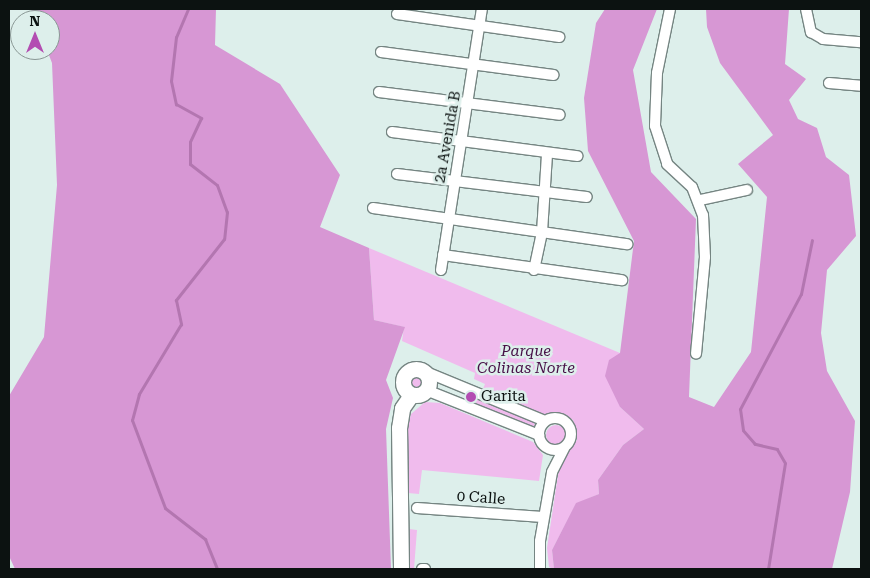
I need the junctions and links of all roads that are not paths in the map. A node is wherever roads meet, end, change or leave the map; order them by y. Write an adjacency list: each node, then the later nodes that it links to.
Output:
1 (482, 9): 5 (street, 2a Avenida B)
2 (670, 9): 25 (street)
3 (806, 9): 7 (street)
4 (397, 14): 5 (street)
5 (479, 27): 6 (street); 9 (street, 2a Avenida B)
6 (559, 37)
7 (861, 42)
8 (381, 52): 9 (street)
9 (475, 65): 10 (street); 14 (street, 2a Avenida B)
10 (553, 75)
11 (829, 83): 12 (street)
12 (861, 86)
13 (379, 92): 14 (street)
14 (469, 106): 15 (street); 17 (street, 2a Avenida B)
15 (560, 115)
16 (392, 132): 17 (street)
17 (461, 142): 18 (street); 21 (street, 2a Avenida B)
18 (547, 154): 19 (street); 23 (street)
19 (577, 156)
20 (397, 174): 21 (street)
21 (454, 182): 23 (street); 27 (street, 2a Avenida B)
22 (748, 190): 25 (street)
23 (546, 193): 24 (street); 28 (street)
24 (587, 198)
25 (700, 200): 34 (street)
26 (373, 208): 27 (street)
27 (449, 219): 28 (street); 30 (street, 2a Avenida B)
28 (542, 232): 29 (street); 32 (street)
29 (627, 244)
30 (443, 255): 31 (street, 2a Avenida B); 32 (street)
31 (441, 270)
32 (534, 270): 33 (street)
33 (622, 280)
34 (696, 354)
35 (420, 369): 36 (street); 37 (street); 38 (street)
36 (462, 386): 39 (street); 40 (street)
37 (426, 390): 38 (street); 39 (street)
38 (411, 395): 47 (street)
39 (457, 401): 41 (street)
40 (546, 421): 41 (street); 43 (street)
41 (538, 435): 42 (street)
42 (544, 446): 43 (street); 44 (street)
43 (564, 448): 44 (street)
44 (552, 472): 46 (street)
45 (417, 508): 46 (street, 0 Calle)
46 (543, 517): 48 (street)
47 (401, 569)
48 (540, 569)

